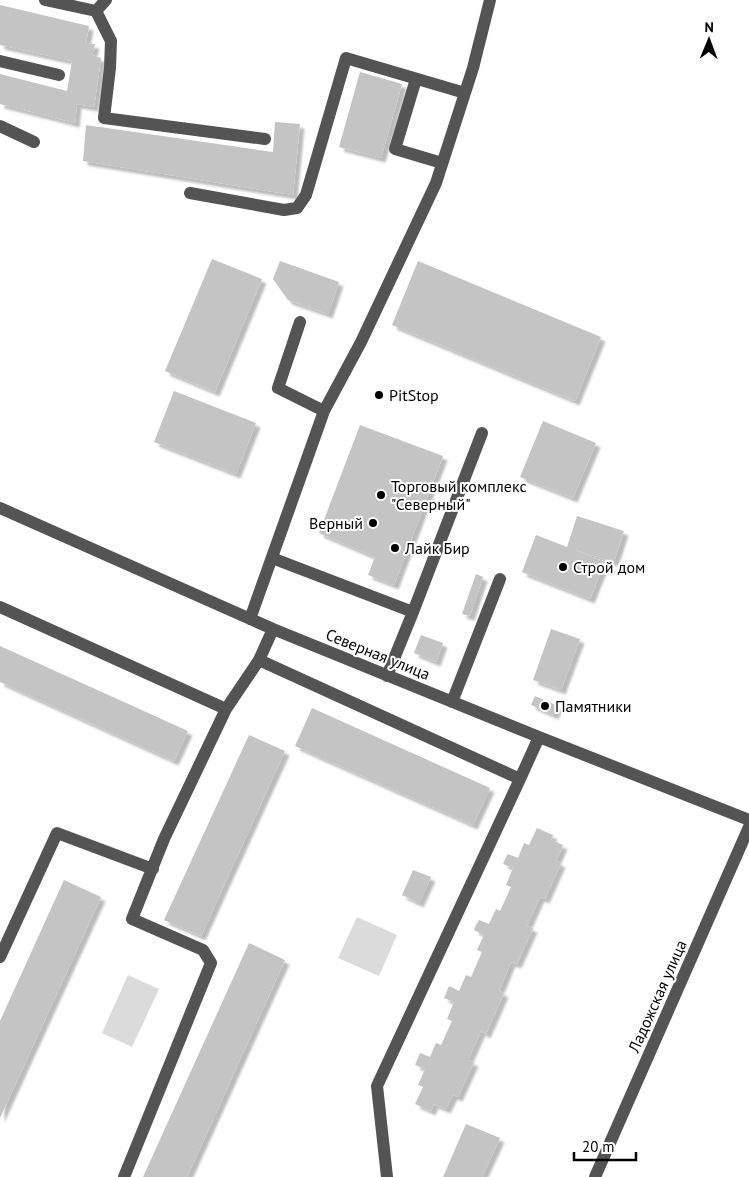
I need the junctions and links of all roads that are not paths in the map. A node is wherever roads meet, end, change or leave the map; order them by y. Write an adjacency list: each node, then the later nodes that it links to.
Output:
1 (45, 0): 4 (street)
2 (106, 0): 4 (street)
3 (490, 0): 8 (street)
4 (96, 11): 10 (street)
5 (0, 61): 6 (street)
6 (59, 75)
7 (416, 78): 8 (street); 12 (street); 13 (street)
8 (465, 93): 12 (street)
9 (0, 126): 11 (street)
10 (265, 139)
11 (34, 142)
12 (442, 163): 15 (street)
13 (190, 193)
14 (300, 322): 15 (street)
15 (324, 411): 18 (street)
16 (482, 433): 21 (street)
17 (0, 508): 22 (street, Северная улица)
18 (272, 558): 21 (street); 22 (street)
19 (500, 579): 26 (street)
20 (0, 607): 27 (street)
21 (413, 612): 25 (street)
22 (250, 619): 23 (street, Северная улица)
23 (273, 629): 24 (street); 25 (street, Северная улица)
24 (259, 660): 27 (street); 29 (street)
25 (387, 676): 26 (street, Северная улица)
26 (452, 702): 28 (street, Северная улица)
27 (226, 709): 32 (street)
28 (539, 737): 29 (street); 30 (street, Северная улица)
29 (520, 780): 35 (street)
30 (749, 820)
31 (749, 828): 36 (street, Ладожская улица)
32 (153, 869): 33 (street); 34 (street)
33 (0, 957)
34 (124, 1177)
35 (387, 1177)
36 (595, 1177)

